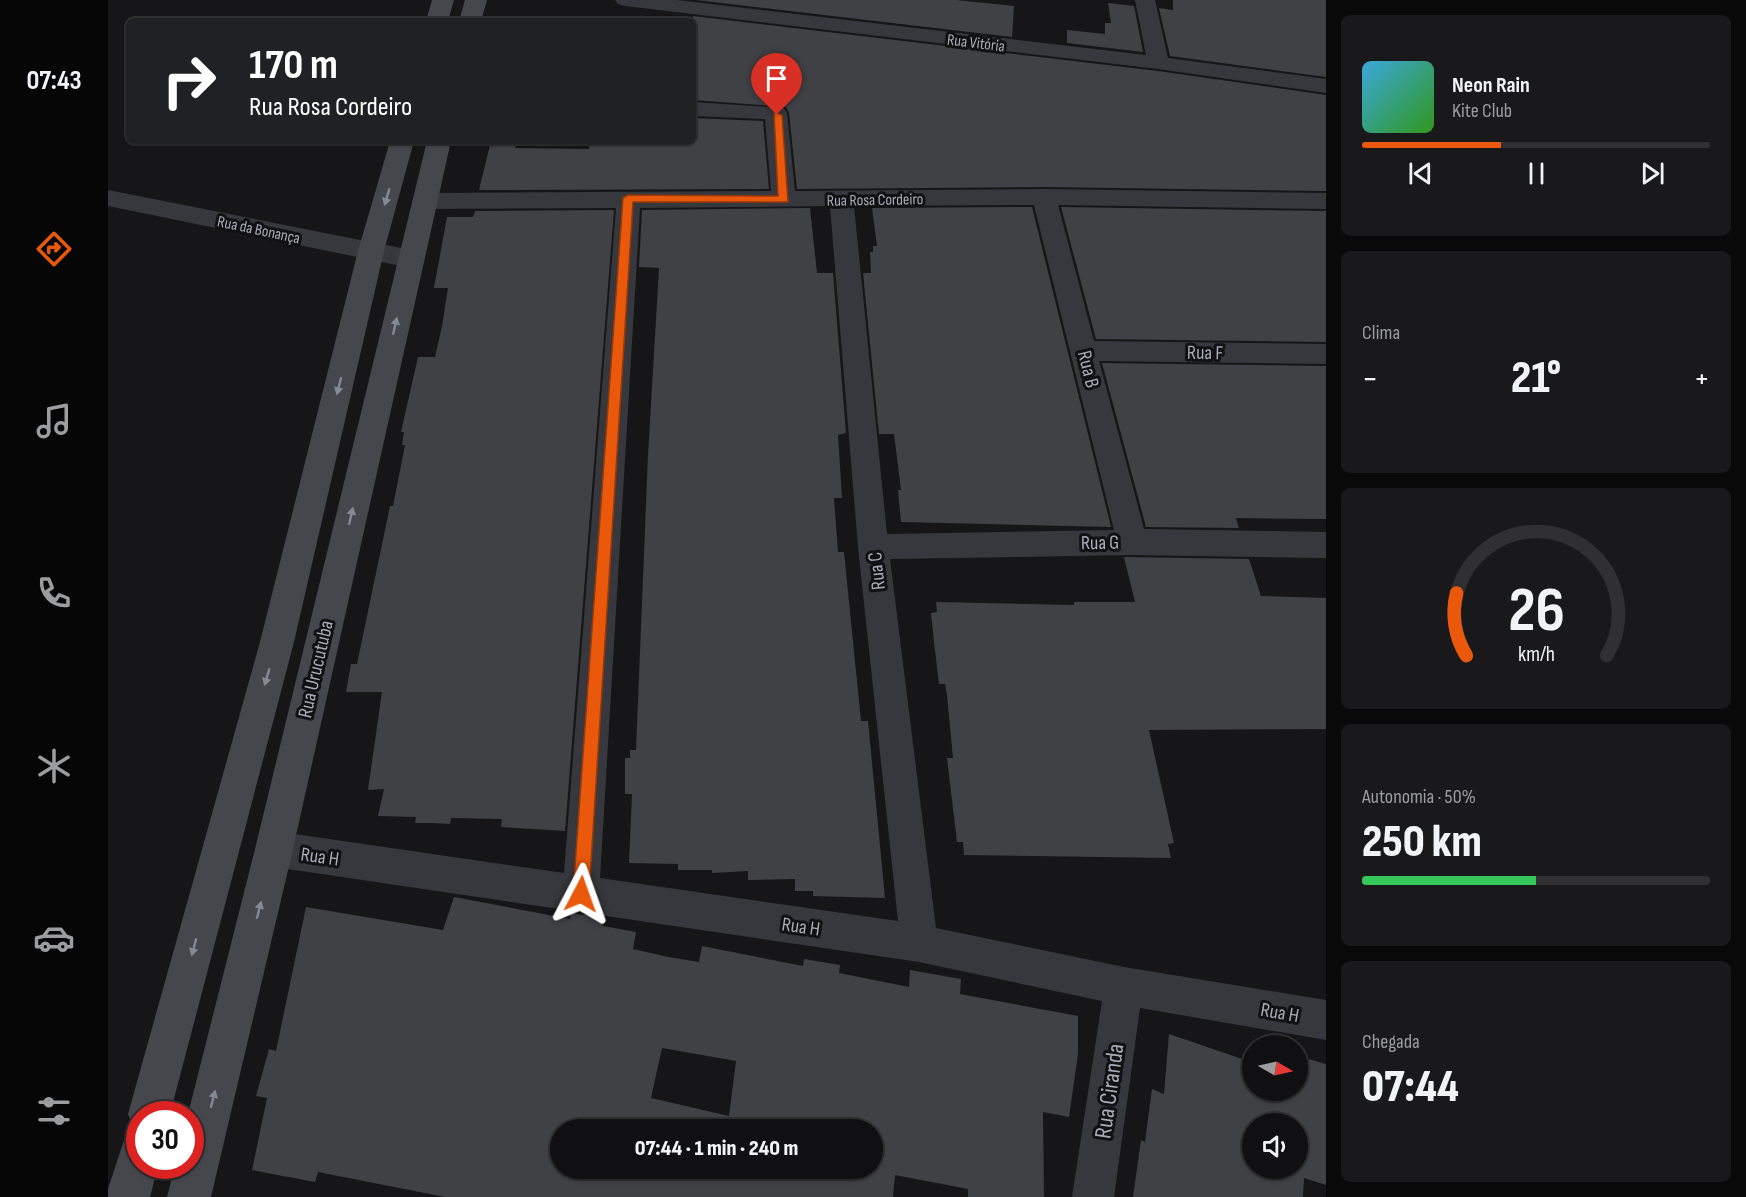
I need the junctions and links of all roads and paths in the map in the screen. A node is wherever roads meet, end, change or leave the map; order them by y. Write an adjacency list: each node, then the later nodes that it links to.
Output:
1 (443, 0): 5 (street)
2 (476, 0): 6 (street)
3 (625, 0): 7 (street, Rua Vitória)
4 (1145, 0): 7 (street)
5 (438, 18)
6 (471, 18)
7 (1158, 63): 8 (street, Rua Vitória)
8 (1326, 86)
9 (696, 109): 16 (street)
10 (401, 144): 19 (street, one-way to 19)
11 (438, 144): 17 (street, Rua Urucutuba)
12 (1044, 196): 15 (street, Rua Rosa Cordeiro); 18 (street, Rua Rosa Cordeiro); 21 (street, Rua B)
13 (108, 198): 19 (street, Rua da Bonança)
14 (628, 198): 16 (street, Rua Rosa Cordeiro); 17 (street, Rua Rosa Cordeiro); 31 (street)
15 (841, 199): 16 (street, Rua Rosa Cordeiro); 25 (street, Rua C)
16 (784, 200)
17 (424, 201): 20 (street, Rua Urucutuba)
18 (1326, 201)
19 (371, 251): 20 (street, Rua da Bonança); 26 (street, one-way to 26)
20 (411, 259): 27 (street, Rua Urucutuba, one-way to 20)
21 (1085, 351): 22 (street, Rua F); 23 (street, Rua B)
22 (1326, 354)
23 (1132, 542): 24 (street, Rua G); 25 (street, Rua G)
24 (1326, 545)
25 (873, 547): 32 (street, Rua C)
26 (295, 567): 27 (street); 28 (street)
27 (339, 567): 29 (street, Rua Urucutuba)
28 (277, 642): 29 (street); 35 (street, one-way to 35)
29 (322, 642): 30 (street, Rua Urucutuba)
30 (274, 849): 31 (street, Rua H); 38 (street, Rua Urucutuba, one-way to 30)
31 (581, 894): 32 (street, Rua H)
32 (919, 943): 33 (street, Rua H)
33 (1124, 986): 34 (street, Rua H); 39 (street, Rua Ciranda)
34 (1326, 1020)
35 (153, 1101)
36 (133, 1179): 37 (street)
37 (128, 1197)
38 (189, 1197)
39 (1093, 1197)

